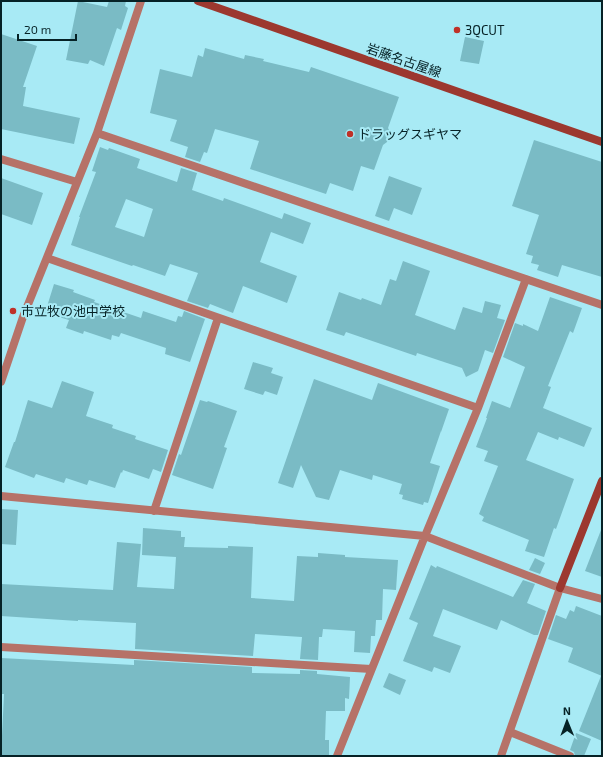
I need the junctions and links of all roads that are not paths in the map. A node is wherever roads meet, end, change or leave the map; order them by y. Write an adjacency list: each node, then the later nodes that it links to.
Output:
1 (141, 1): 3 (street)
2 (198, 1): 4 (main road, 岩藤名古屋線)
3 (97, 133): 6 (street); 8 (street)
4 (602, 142)
5 (1, 159): 6 (street)
6 (77, 182): 7 (street)
7 (46, 258): 10 (street); 11 (street)
8 (526, 279): 9 (street); 12 (street)
9 (602, 305)
10 (218, 318): 12 (street); 15 (street)
11 (1, 382)
12 (478, 408): 16 (street)
13 (602, 481): 17 (main road)
14 (1, 496): 15 (street)
15 (154, 511): 16 (street)
16 (425, 536): 17 (street); 20 (street)
17 (560, 588): 18 (street); 21 (street)
18 (602, 599)
19 (1, 647): 20 (street)
20 (372, 669): 22 (street)
21 (510, 732): 23 (street); 24 (street)
22 (337, 756)
23 (501, 756)
24 (570, 756)

